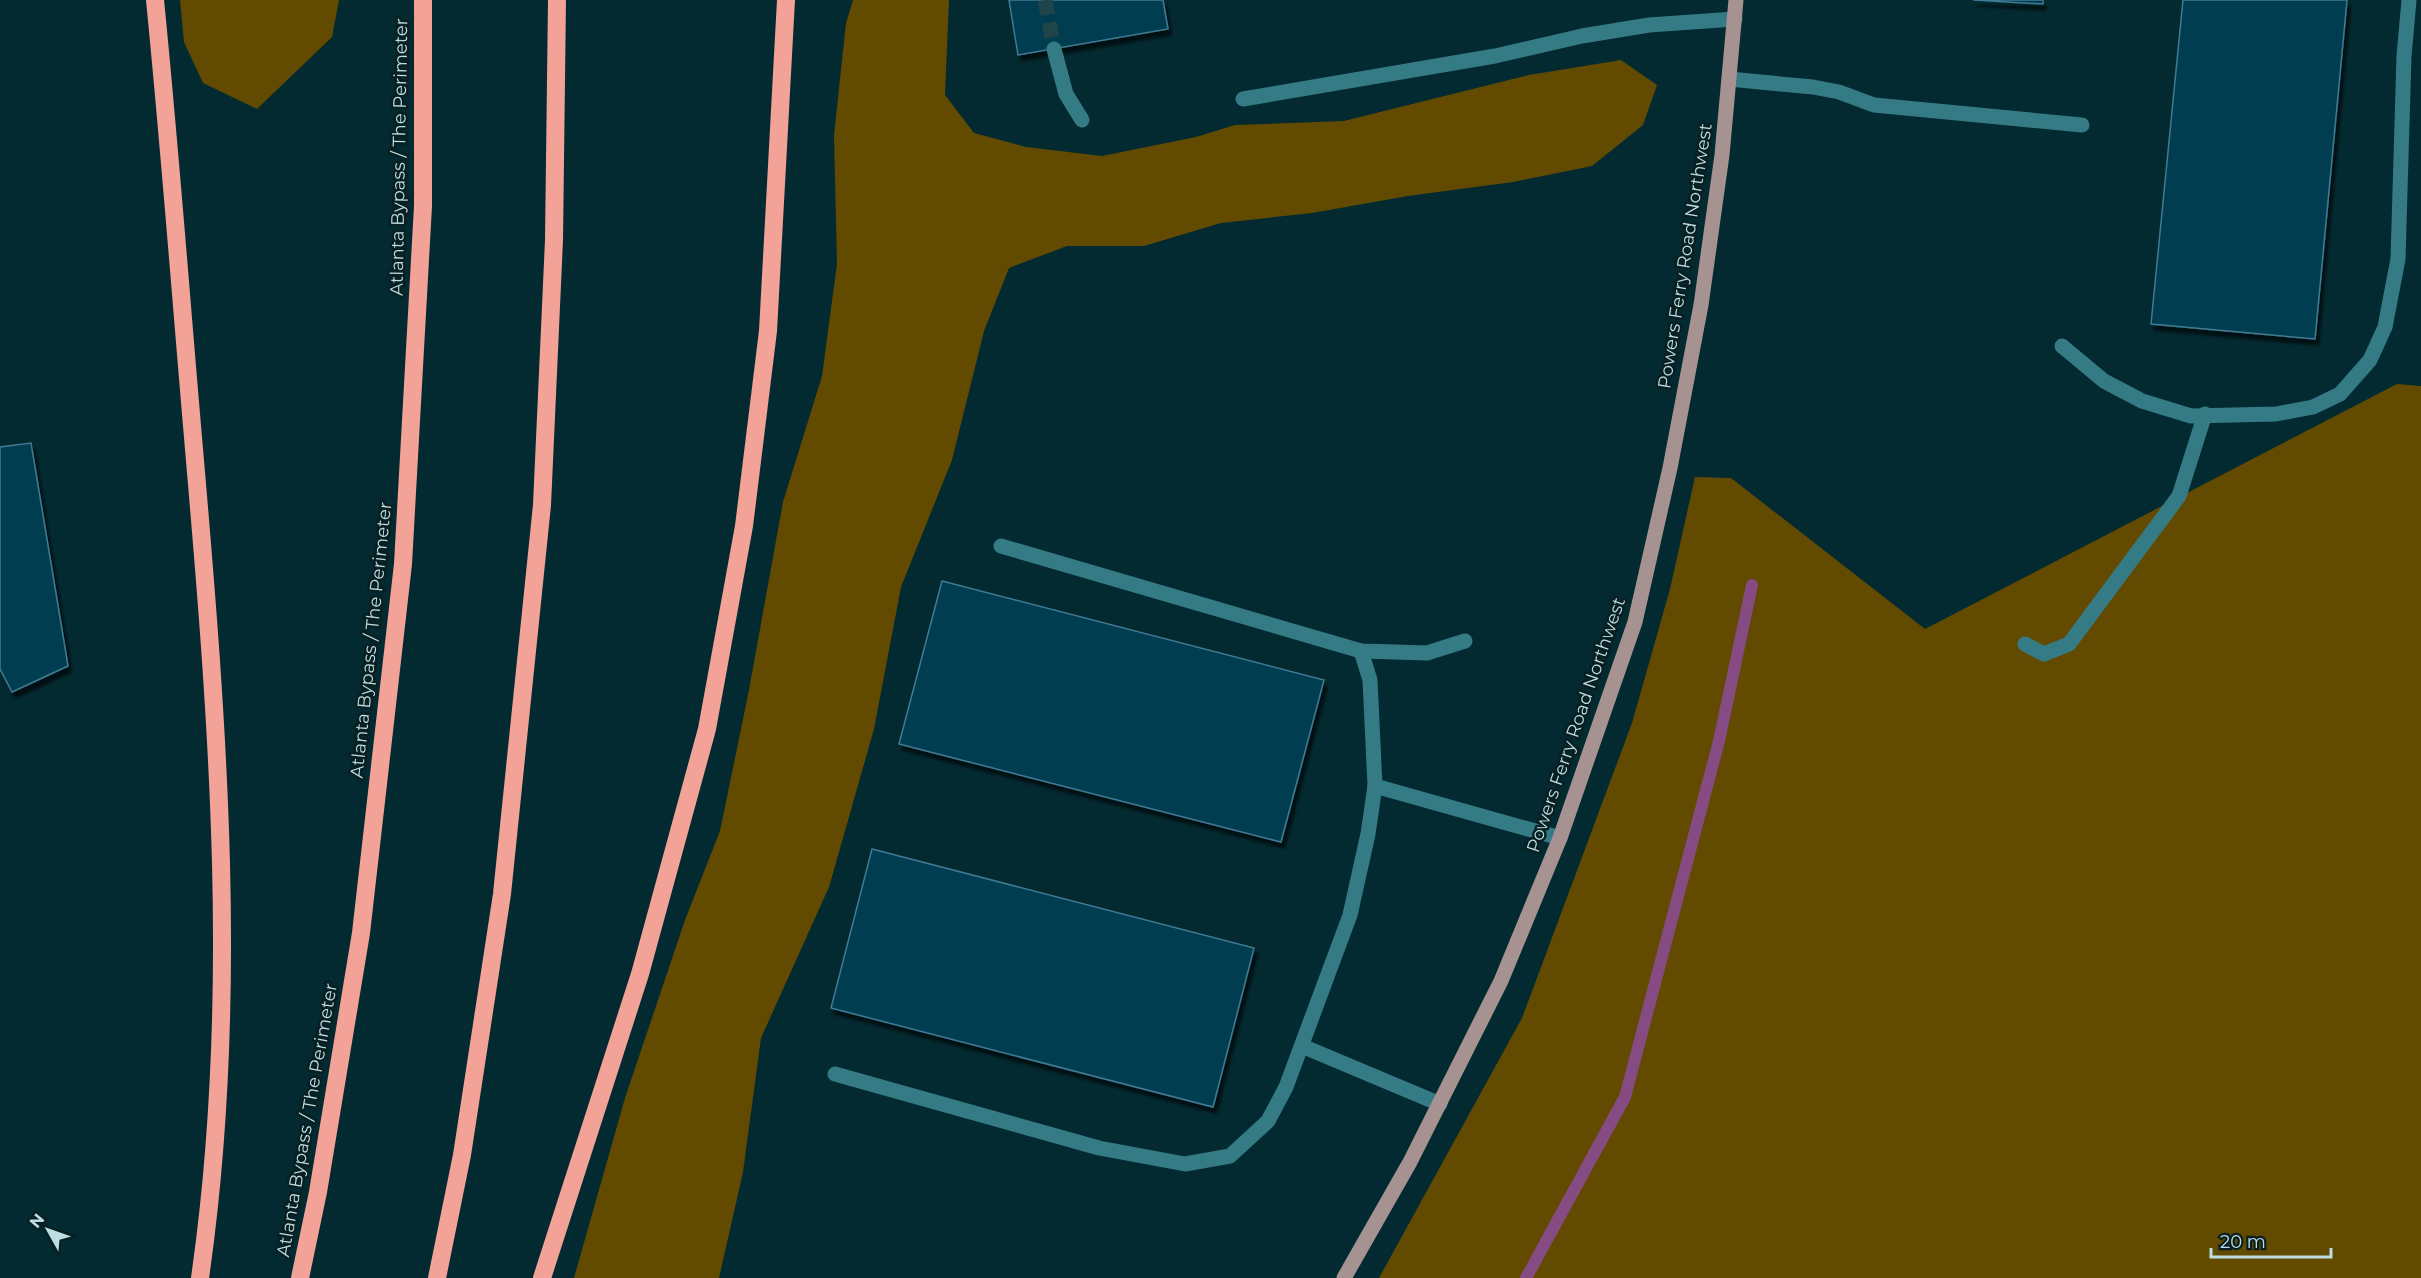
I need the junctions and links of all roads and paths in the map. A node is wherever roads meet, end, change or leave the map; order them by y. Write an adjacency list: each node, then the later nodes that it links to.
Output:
1 (155, 0): 24 (highway)
2 (423, 0): 25 (highway, Atlanta Bypass / The Perimeter)
3 (557, 0): 26 (highway)
4 (786, 0): 27 (highway)
5 (1736, 0): 7 (main road, Powers Ferry Road Northwest)
6 (2409, 0): 14 (lane)
7 (1735, 19): 9 (main road, Powers Ferry Road Northwest); 10 (lane)
8 (1054, 49): 11 (lane)
9 (1729, 79): 12 (lane); 20 (main road, Powers Ferry Road Northwest)
10 (1243, 99)
11 (1082, 120)
12 (2082, 125)
13 (2062, 345): 14 (lane)
14 (2205, 414): 17 (lane)
15 (1001, 546): 18 (lane)
16 (1466, 641): 18 (lane)
17 (2025, 644)
18 (1361, 651): 19 (lane)
19 (1375, 786): 20 (lane); 21 (lane)
20 (1560, 838): 23 (main road, Powers Ferry Road Northwest)
21 (1302, 1046): 22 (lane); 23 (lane)
22 (835, 1074)
23 (1440, 1104): 28 (main road, Powers Ferry Road Northwest)
24 (200, 1278)
25 (300, 1278)
26 (437, 1278)
27 (542, 1278)
28 (1344, 1278)

